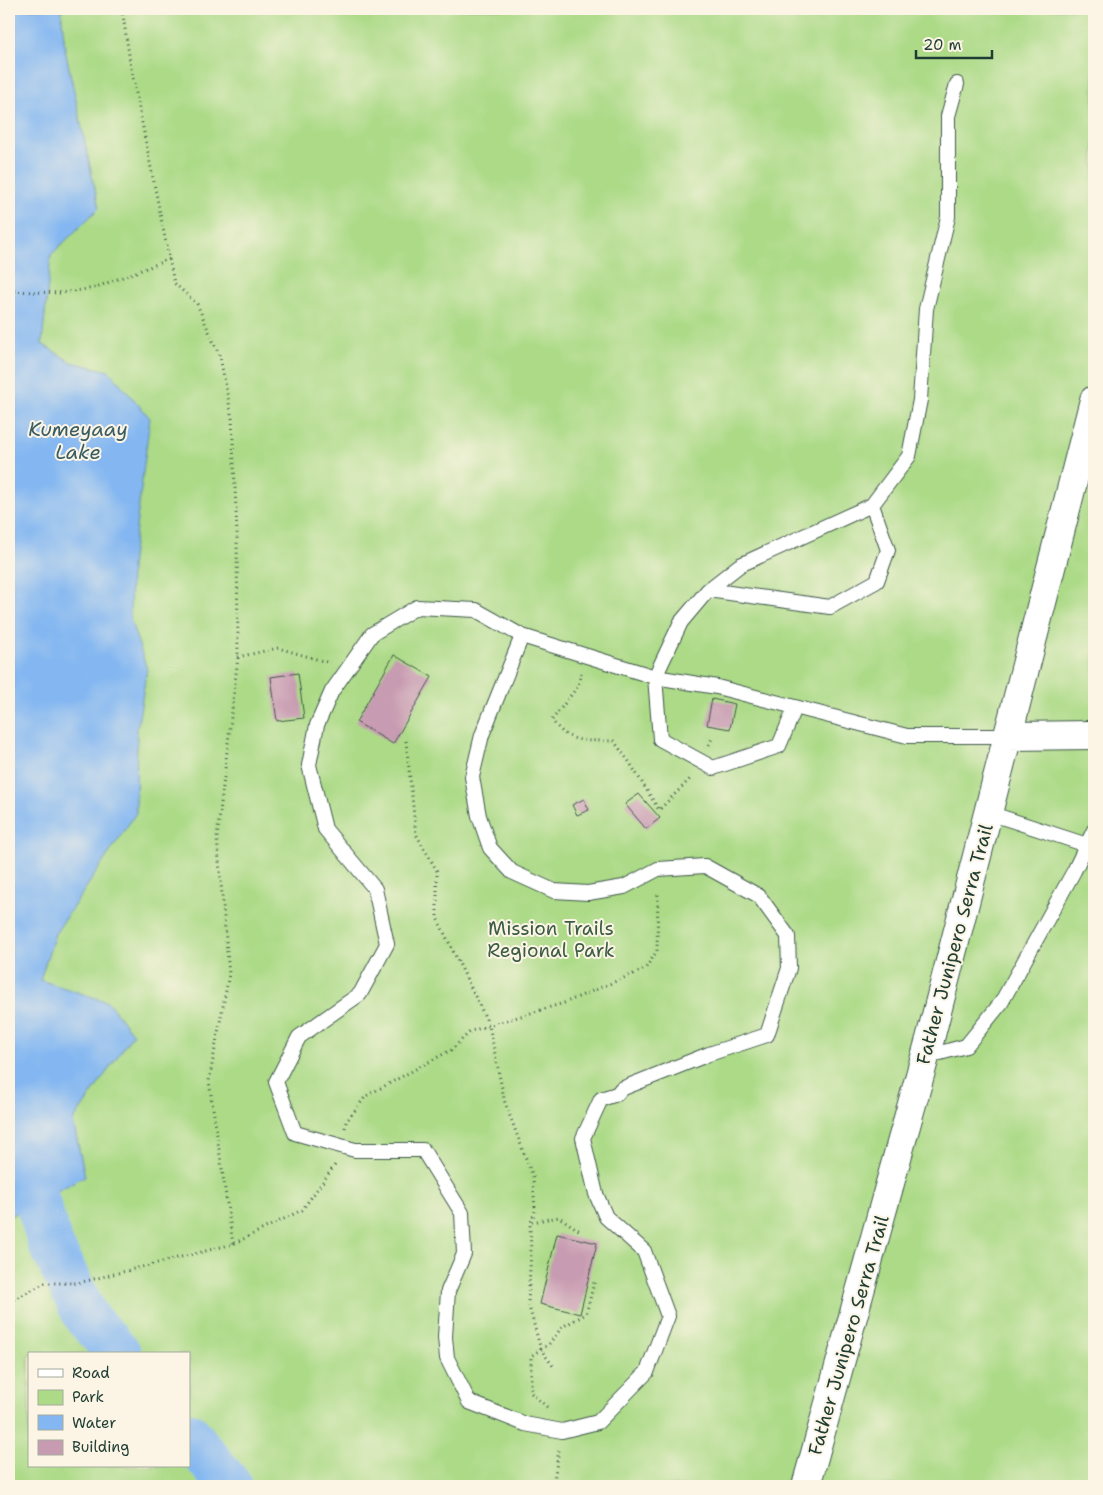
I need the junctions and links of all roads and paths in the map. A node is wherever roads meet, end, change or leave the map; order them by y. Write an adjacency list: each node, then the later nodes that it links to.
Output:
1 (122, 9): 3 (path)
2 (958, 84): 6 (lane)
3 (170, 259): 4 (path); 10 (path)
4 (9, 292)
5 (1094, 400): 16 (street, Father Junipero Serra Trail)
6 (872, 505): 7 (lane); 7 (lane)
7 (708, 590): 12 (lane)
8 (522, 636): 9 (lane); 11 (lane); 23 (lane)
9 (584, 655): 12 (lane); 19 (path)
10 (238, 657): 11 (path); 29 (path)
11 (349, 668): 26 (lane)
12 (655, 677): 13 (lane); 13 (lane)
13 (796, 708): 16 (lane)
14 (1094, 735): 16 (street)
15 (713, 736): 18 (path)
16 (1008, 736): 20 (street, Father Junipero Serra Trail)
17 (406, 741): 24 (path)
18 (705, 753)
19 (696, 769)
20 (989, 813): 22 (lane); 25 (street, Father Junipero Serra Trail)
21 (1094, 830): 22 (lane)
22 (1087, 844): 25 (lane)
23 (658, 869): 24 (path); 34 (lane)
24 (489, 1025): 26 (path); 27 (path)
25 (925, 1057): 36 (street, Father Junipero Serra Trail)
26 (342, 1146): 29 (path); 34 (lane)
27 (531, 1222): 28 (path); 32 (path)
28 (580, 1231)
29 (233, 1244): 31 (path)
30 (595, 1279): 32 (path)
31 (9, 1302)
32 (541, 1350): 33 (path); 34 (path)
33 (553, 1366)
34 (562, 1431): 35 (path)
35 (553, 1486)
36 (806, 1486)

